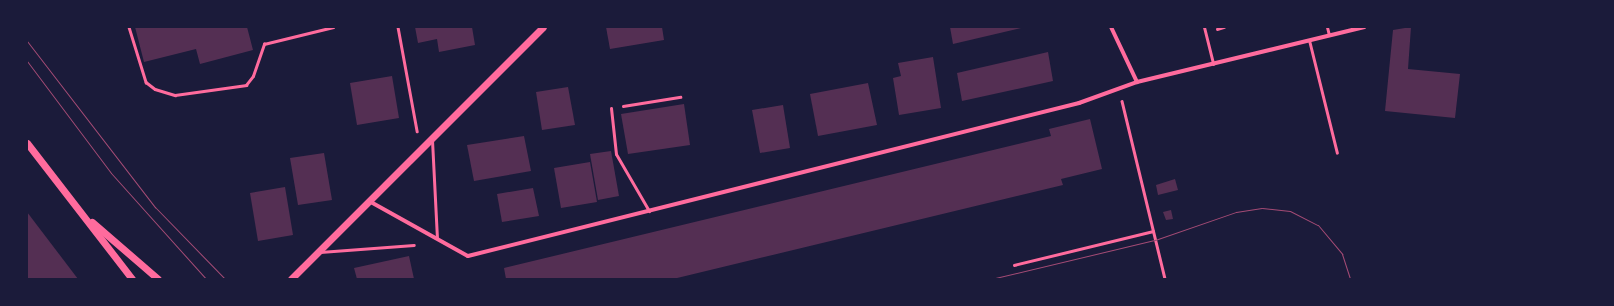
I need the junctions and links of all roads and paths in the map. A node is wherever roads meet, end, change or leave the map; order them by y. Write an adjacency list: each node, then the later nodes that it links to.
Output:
1 (128, 27): 2 (path)
2 (333, 27)
3 (398, 27): 16 (path)
4 (543, 27): 17 (street)
5 (1111, 27): 12 (street)
6 (1204, 27): 11 (lane)
7 (1327, 27): 9 (lane)
8 (1364, 27): 9 (street)
9 (1329, 35): 10 (street)
10 (1309, 40): 11 (street); 19 (lane)
11 (1213, 64): 12 (street)
12 (1137, 82): 13 (street)
13 (1125, 86): 22 (street); 23 (path)
14 (680, 97): 15 (path)
15 (611, 108): 22 (lane)
16 (418, 137)
17 (432, 138): 20 (street); 24 (lane)
18 (27, 143): 21 (street)
19 (1337, 153)
20 (367, 200): 24 (street); 26 (street)
21 (77, 208): 28 (street); 29 (street)
22 (650, 211): 24 (street)
23 (1153, 231): 27 (path); 31 (path)
24 (437, 238)
25 (414, 245): 26 (lane)
26 (317, 252): 30 (street)
27 (1014, 265)
28 (132, 279)
29 (158, 279)
30 (291, 279)
31 (1165, 279)

